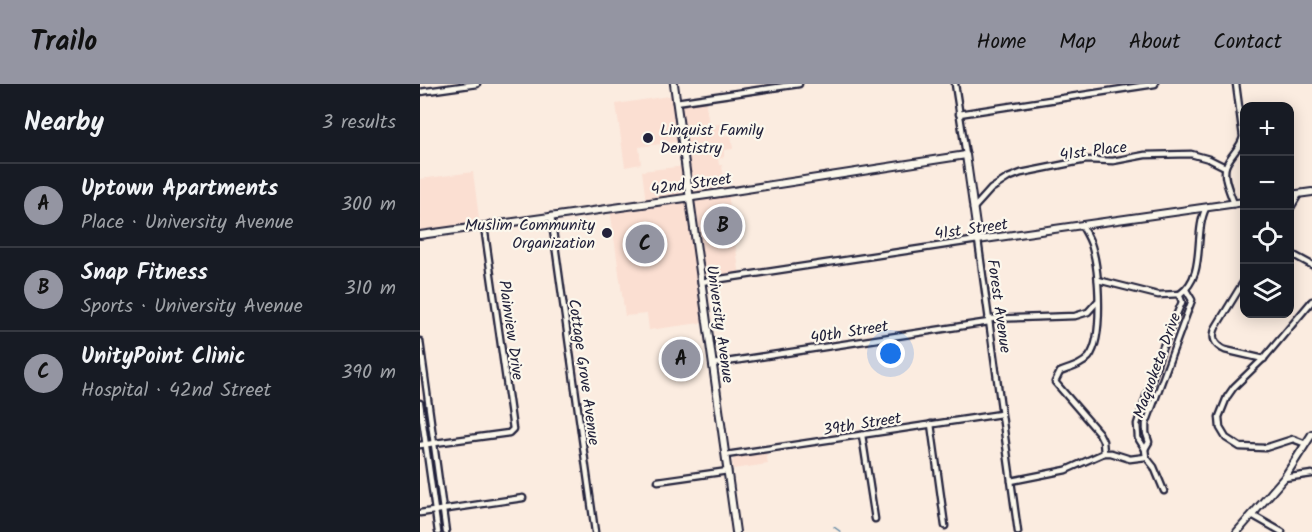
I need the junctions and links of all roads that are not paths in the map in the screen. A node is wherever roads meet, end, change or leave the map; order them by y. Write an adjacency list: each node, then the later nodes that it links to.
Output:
1 (477, 84): 7 (street)
2 (674, 84): 8 (street, University Avenue)
3 (799, 84): 8 (street)
4 (955, 84): 9 (street, Forest Avenue)
5 (1155, 84): 9 (street)
6 (1236, 84): 11 (street)
7 (420, 92)
8 (676, 102): 15 (street, University Avenue)
9 (959, 114): 10 (street, Forest Avenue)
10 (966, 155): 15 (street, 42nd Street); 20 (street, Forest Avenue)
11 (1225, 167): 18 (street); 20 (street, 41st Place)
12 (1312, 192): 13 (street)
13 (1299, 194): 14 (street); 16 (street)
14 (1294, 195)
15 (689, 197): 21 (street, 42nd Street); 29 (street, University Avenue)
16 (1294, 202)
17 (1240, 203): 18 (street, 41st Street)
18 (1234, 204): 19 (street, 41st Street)
19 (1206, 208): 23 (street, 41st Street); 31 (street)
20 (973, 209): 25 (street, Forest Avenue)
21 (550, 216): 22 (street, 42nd Street); 66 (street, Cottage Grove Avenue)
22 (484, 226): 24 (street, 42nd Street); 44 (street, Plainview Drive)
23 (1082, 226): 25 (street, 41st Street); 28 (street)
24 (420, 235)
25 (978, 240): 29 (street, 41st Street); 35 (street, Forest Avenue)
26 (1294, 255): 27 (street)
27 (1312, 265)
28 (1098, 280): 32 (street); 33 (street)
29 (701, 282): 38 (street, University Avenue)
30 (1240, 289): 37 (street)
31 (1186, 290): 32 (street); 47 (street, Maquoketa Drive)
32 (1179, 294): 47 (street, Maquoketa Drive)
33 (1098, 300): 35 (street, 40th Street); 48 (street)
34 (1312, 301): 37 (street)
35 (989, 320): 38 (street, 40th Street); 40 (street, Forest Avenue)
36 (420, 341): 44 (street)
37 (1264, 359): 45 (street)
38 (713, 364): 49 (street, University Avenue)
39 (420, 403): 46 (street)
40 (1002, 414): 41 (street, 39th Street); 55 (street, Forest Avenue)
41 (931, 424): 43 (street, 39th Street); 63 (street)
42 (1312, 434): 45 (street)
43 (862, 435): 49 (street, 39th Street); 62 (street)
44 (434, 443): 46 (street); 58 (street)
45 (1306, 444): 53 (street)
46 (423, 445): 59 (street)
47 (1145, 449): 50 (street, Maquoketa Drive)
48 (1104, 453): 50 (street); 55 (street)
49 (726, 455): 51 (street, University Avenue)
50 (1146, 457): 56 (street, Maquoketa Drive)
51 (728, 471): 54 (street); 67 (street, University Avenue)
52 (1312, 474): 53 (street)
53 (1284, 478): 61 (street)
54 (658, 481)
55 (1011, 481): 68 (street, Forest Avenue)
56 (1164, 490)
57 (523, 498): 58 (street)
58 (443, 510): 59 (street); 65 (street)
59 (435, 511): 60 (street); 64 (street)
60 (420, 513)
61 (1252, 515): 69 (street); 70 (street)
62 (874, 519)
63 (945, 526)
64 (438, 532)
65 (446, 532)
66 (595, 532)
67 (736, 532)
68 (1018, 532)
69 (1237, 532)
70 (1282, 532)

